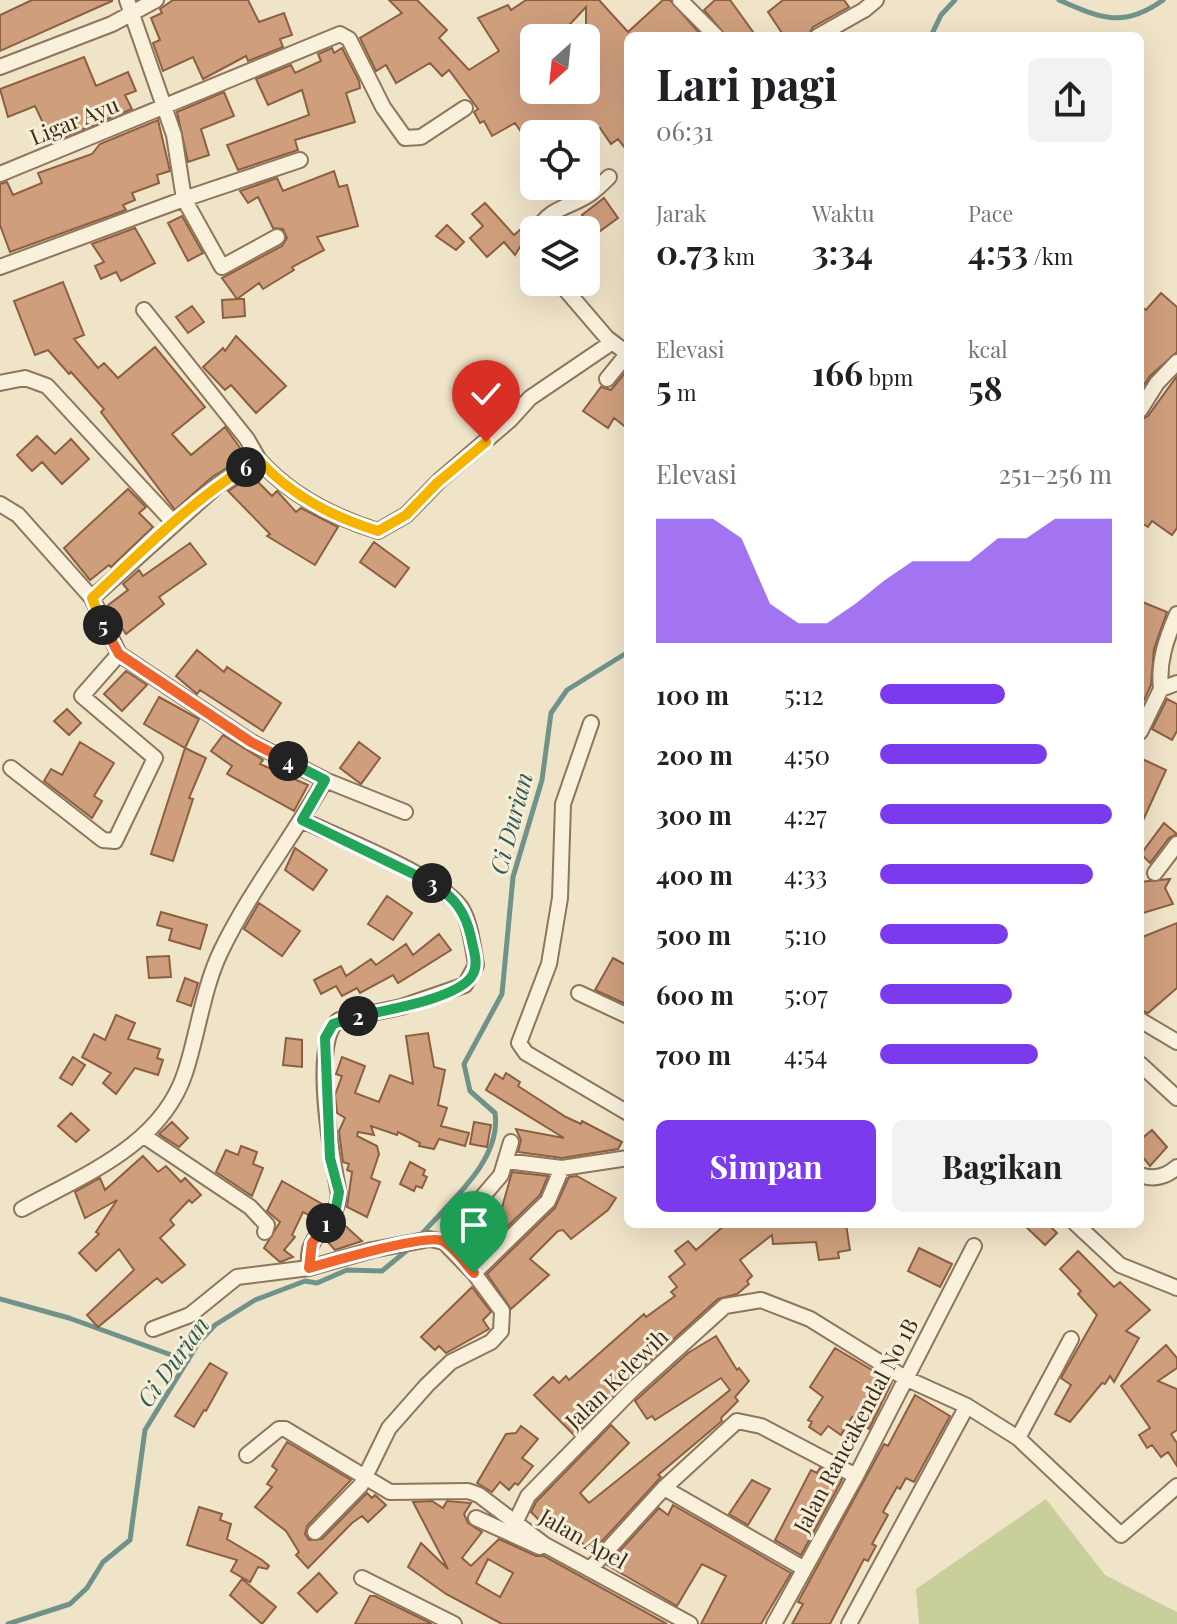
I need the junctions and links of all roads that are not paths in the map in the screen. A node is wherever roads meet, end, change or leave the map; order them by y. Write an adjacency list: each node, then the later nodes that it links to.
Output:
1 (156, 0): 4 (street)
2 (680, 0): 5 (street)
3 (876, 0): 6 (street)
4 (130, 7): 7 (street); 8 (street)
5 (712, 32)
6 (825, 32)
7 (0, 67)
8 (165, 106): 9 (street, Ligar Ayu); 11 (street, Ligar Ayu); 13 (street)
9 (465, 108)
10 (300, 160): 13 (street)
11 (0, 174)
12 (609, 177): 14 (street)
13 (184, 199): 15 (street); 16 (street)
14 (551, 216)
15 (277, 237)
16 (0, 267)
17 (571, 296): 19 (street)
18 (144, 310): 26 (street)
19 (611, 343): 20 (street); 26 (street)
20 (624, 351)
21 (624, 358): 23 (street)
22 (1177, 362): 25 (street)
23 (607, 379)
24 (0, 383): 28 (street)
25 (1144, 404)
26 (259, 460): 28 (street)
27 (0, 504): 29 (street)
28 (173, 522): 29 (street)
29 (92, 598): 31 (street)
30 (1177, 614): 33 (street)
31 (119, 654): 36 (street); 37 (street)
32 (1177, 683): 33 (street)
33 (1161, 689): 35 (street)
34 (591, 723): 48 (street)
35 (1144, 724)
36 (11, 768)
37 (325, 780): 38 (street); 39 (street)
38 (405, 812)
39 (302, 820): 49 (street); 61 (street)
40 (1177, 844): 41 (street)
41 (1155, 873)
42 (579, 993): 43 (street)
43 (624, 1014)
44 (1144, 1022): 45 (street)
45 (1177, 1042)
46 (1144, 1068): 47 (street)
47 (1177, 1098)
48 (624, 1111)
49 (144, 1136): 56 (street); 58 (street)
50 (511, 1142): 52 (street)
51 (624, 1159): 54 (street)
52 (506, 1161): 54 (street); 59 (street)
53 (1177, 1167): 55 (street)
54 (562, 1168): 62 (street)
55 (1144, 1176)
56 (22, 1209)
57 (1080, 1228): 63 (street)
58 (265, 1232)
59 (442, 1241): 61 (street); 62 (street)
60 (974, 1246): 66 (street, Jalan Rancakendal No 1B)
61 (309, 1268): 64 (street)
62 (474, 1273): 70 (street)
63 (1177, 1288)
64 (153, 1329)
65 (1071, 1339): 68 (street)
66 (905, 1378): 67 (street); 71 (street, Jalan Rancakendal No 1B); 75 (street, Jalan Kelewih)
67 (967, 1406): 68 (street); 84 (street)
68 (1018, 1438): 72 (street)
69 (247, 1455): 70 (street, Jalan Apel)
70 (367, 1476): 75 (street, Jalan Apel); 76 (street)
71 (856, 1476): 73 (street); 79 (street, Jalan Rancakendal No 1B)
72 (1177, 1486)
73 (664, 1488): 78 (street); 79 (street)
74 (476, 1518): 77 (street)
75 (515, 1523): 77 (street, Jalan Apel)
76 (315, 1532)
77 (545, 1545): 78 (street, Jalan Apel)
78 (591, 1568): 82 (street, Jalan Apel)
79 (803, 1568): 83 (street, Jalan Rancakendal No 1B)
80 (362, 1578): 81 (street)
81 (454, 1624)
82 (690, 1624)
83 (774, 1624)
84 (849, 1624)

